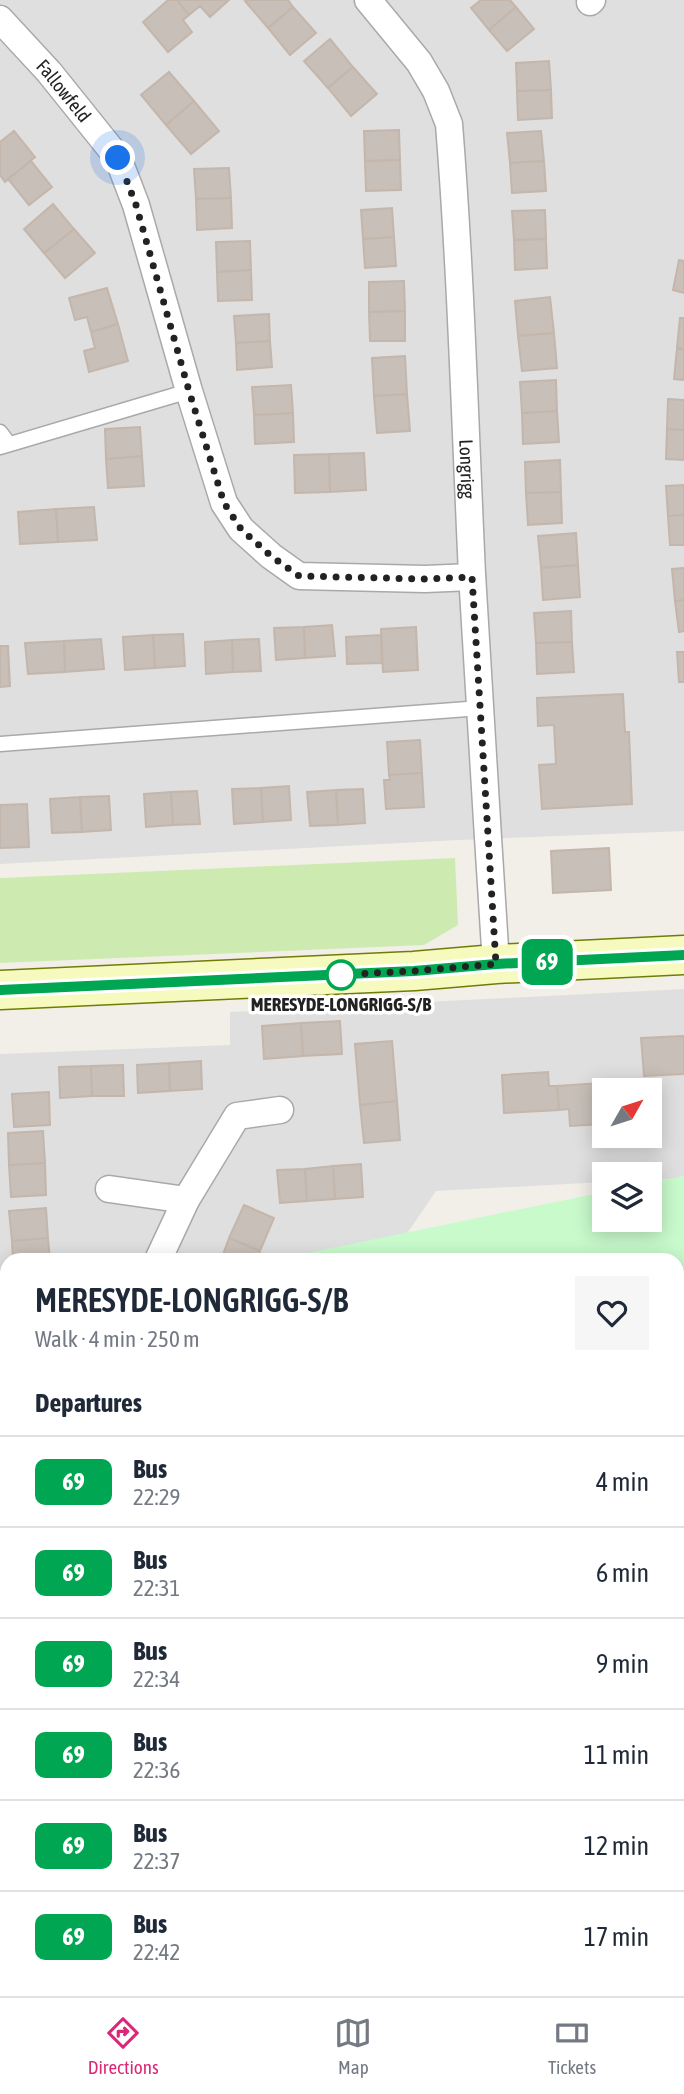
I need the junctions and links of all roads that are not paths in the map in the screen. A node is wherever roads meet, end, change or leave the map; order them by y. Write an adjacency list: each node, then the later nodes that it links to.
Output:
1 (368, 0): 6 (street, Longrigg)
2 (0, 19): 3 (street, Fallowfeld)
3 (189, 391): 5 (lane); 6 (street, Fallowfeld)
4 (0, 432): 5 (lane)
5 (4, 446)
6 (472, 577): 7 (street, Longrigg)
7 (481, 708): 8 (lane); 10 (street, Longrigg)
8 (0, 744)
9 (684, 955): 10 (street)
10 (496, 964): 11 (street)
11 (0, 990)
12 (280, 1110): 14 (street)
13 (109, 1189): 14 (street)
14 (187, 1200): 15 (street)
15 (161, 1253)

